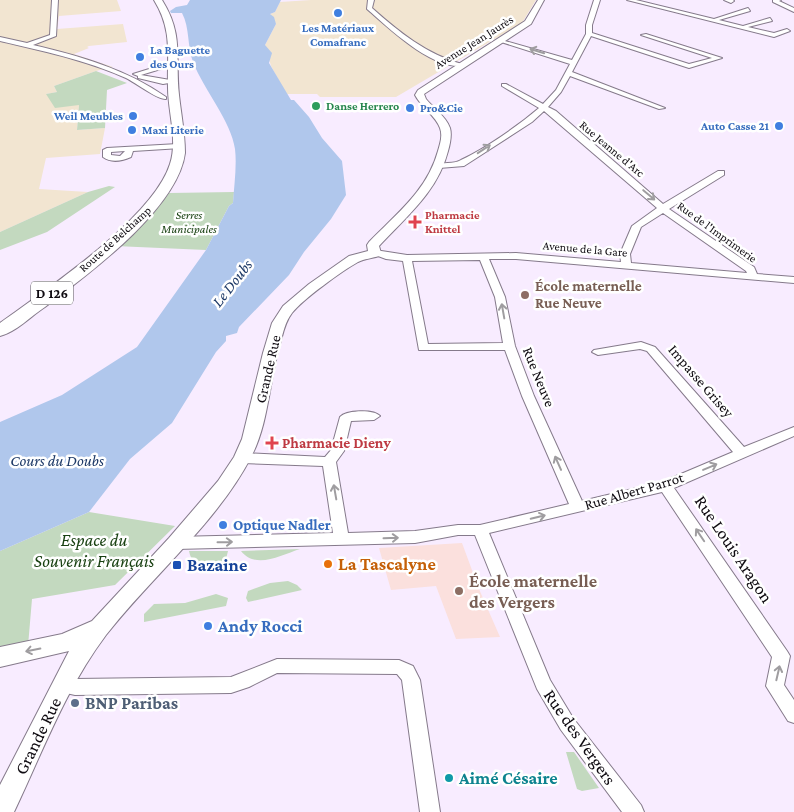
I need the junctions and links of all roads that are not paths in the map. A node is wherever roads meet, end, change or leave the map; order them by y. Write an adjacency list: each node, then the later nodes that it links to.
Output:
1 (55, 0): 18 (street)
2 (156, 0): 21 (main road, Route de Belchamp / D 126); 25 (main road, Route de Belchamp / D 126)
3 (371, 0): 20 (street)
4 (541, 0): 17 (street, Avenue Jean Jaurès)
5 (597, 0): 14 (street)
6 (630, 0): 10 (street)
7 (778, 0): 9 (street)
8 (748, 10): 10 (street)
9 (794, 10)
10 (714, 19): 12 (street)
11 (770, 20): 12 (street)
12 (744, 27): 13 (street)
13 (788, 31)
14 (589, 34): 15 (street); 19 (street)
15 (644, 35)
16 (0, 39): 18 (street)
17 (500, 40): 19 (street, one-way to 17); 20 (street, Avenue Jean Jaurès)
18 (27, 46): 22 (street)
19 (574, 63): 23 (street)
20 (460, 65): 29 (street, Avenue Jean Jaurès)
21 (162, 67): 24 (street); 25 (main road, Route de Belchamp / D 126)
22 (113, 71): 24 (street); 26 (street)
23 (569, 73): 30 (street); 31 (street)
24 (125, 74): 25 (street)
25 (168, 82): 26 (street); 28 (main road, Route de Belchamp / D 126); 32 (main road, Route de Belchamp / D 126)
26 (143, 83): 28 (street)
27 (504, 85): 30 (street, Rue Jeanne d'Arc)
28 (164, 98): 32 (main road, Route de Belchamp / D 126)
29 (422, 101): 34 (street)
30 (544, 107): 34 (street, one-way to 30); 36 (street, Rue Jeanne d'Arc, one-way to 36)
31 (661, 108)
32 (173, 146): 33 (street); 43 (main road, Route de Belchamp / D 126); 44 (main road, Route de Belchamp / D 126)
33 (130, 149)
34 (440, 166): 37 (street)
35 (721, 173): 36 (street)
36 (664, 208): 40 (street); 41 (street, Rue de l'Imprimerie)
37 (375, 253): 39 (street, Avenue de la Gare); 50 (street, Grande Rue)
38 (483, 256): 39 (street, Avenue de la Gare); 40 (street, Avenue de la Gare); 45 (street, Rue Neuve, one-way to 38)
39 (408, 258): 45 (street)
40 (626, 265): 41 (street, Avenue de la Gare)
41 (754, 277): 42 (street, Avenue de la Gare)
42 (794, 280)
43 (0, 322)
44 (0, 331)
45 (509, 346): 53 (street, Rue Neuve, one-way to 45)
46 (598, 352): 49 (street, Impasse Grisey)
47 (374, 416): 51 (street)
48 (794, 431): 49 (street, Rue Albert Parrot)
49 (742, 453): 52 (street, Rue Albert Parrot, one-way to 49)
50 (242, 458): 51 (street); 56 (street, Grande Rue)
51 (329, 462): 55 (street, one-way to 51)
52 (665, 486): 53 (street, Rue Albert Parrot); 60 (street, Rue Louis Aragon, one-way to 52)
53 (578, 507): 54 (street, Rue Albert Parrot, one-way to 53)
54 (480, 530): 55 (street, one-way to 54); 63 (street, Rue des Vergers)
55 (342, 540): 56 (street, one-way to 55)
56 (176, 544): 57 (street, Grande Rue)
57 (70, 652): 58 (street, one-way to 58); 59 (street, Grande Rue)
58 (0, 657)
59 (63, 685): 61 (street, Grande Rue); 62 (street)
60 (794, 715)
61 (0, 812)
62 (430, 812)
63 (634, 812)

